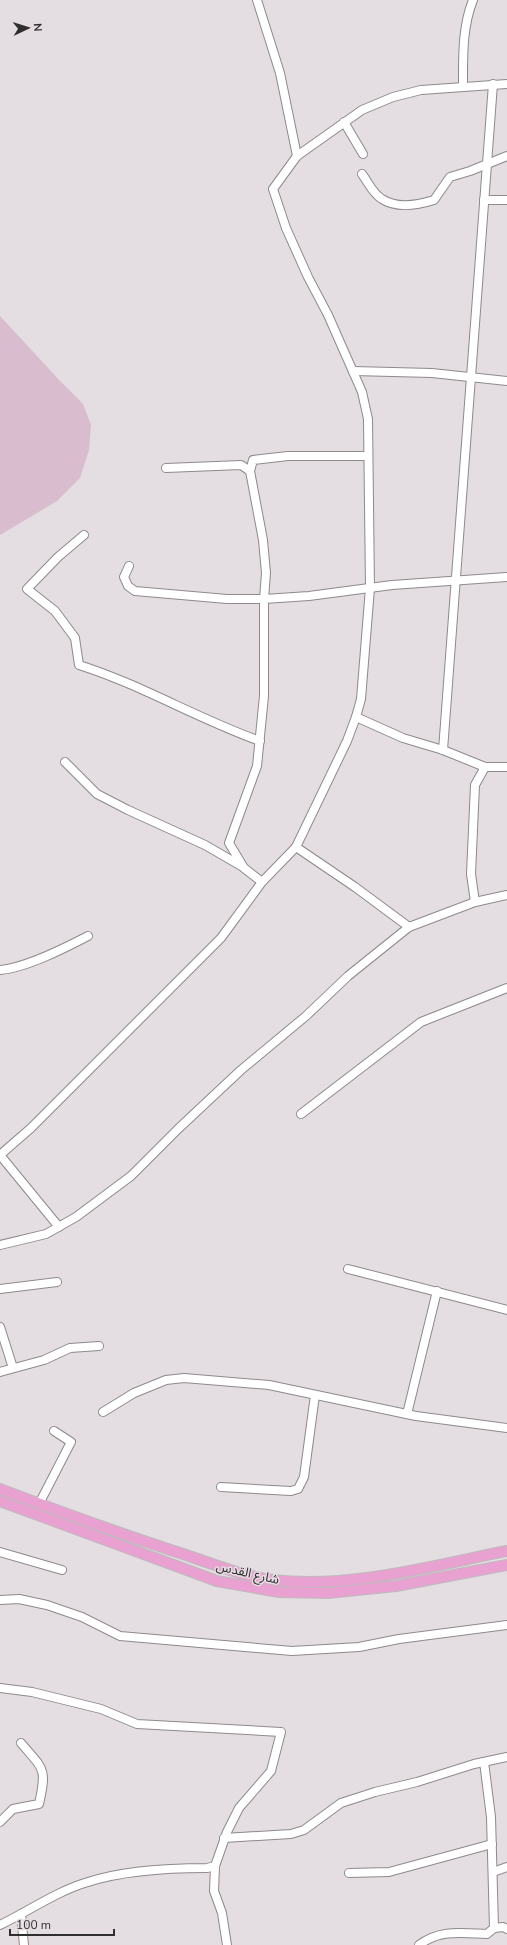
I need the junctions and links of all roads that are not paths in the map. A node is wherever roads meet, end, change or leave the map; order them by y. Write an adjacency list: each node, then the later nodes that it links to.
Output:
1 (257, 0): 8 (street)
2 (473, 0): 5 (street)
3 (493, 84): 4 (street); 5 (street); 10 (street)
4 (507, 84)
5 (463, 86): 6 (street)
6 (344, 122): 7 (street); 8 (street)
7 (363, 154)
8 (297, 156): 14 (street)
9 (507, 156): 10 (street)
10 (487, 163): 11 (street); 12 (street)
11 (362, 174)
12 (484, 200): 13 (street); 15 (street)
13 (507, 200)
14 (352, 371): 15 (street); 17 (street)
15 (471, 377): 16 (street); 23 (street)
16 (507, 381)
17 (368, 456): 19 (street); 24 (street)
18 (166, 468): 19 (street)
19 (250, 471): 25 (street)
20 (84, 535): 27 (street)
21 (129, 566): 25 (street)
22 (507, 577): 23 (street)
23 (455, 580): 24 (street); 28 (street)
24 (370, 588): 25 (street); 26 (street)
25 (264, 599): 27 (street)
26 (356, 717): 28 (street); 32 (street)
27 (260, 741): 33 (street)
28 (442, 750): 30 (street)
29 (65, 762): 33 (street)
30 (485, 767): 31 (street); 36 (street)
31 (507, 767)
32 (296, 847): 34 (street); 37 (street)
33 (244, 868): 34 (street)
34 (262, 882): 42 (street)
35 (507, 895): 36 (street)
36 (475, 902): 37 (street)
37 (409, 926): 43 (street)
38 (88, 936): 39 (street)
39 (0, 970)
40 (507, 988): 41 (street)
41 (301, 1114)
42 (0, 1155): 43 (street)
43 (59, 1227): 44 (street)
44 (0, 1245)
45 (348, 1269): 48 (street)
46 (57, 1282): 47 (street)
47 (0, 1290)
48 (438, 1291): 49 (street); 56 (street)
49 (507, 1310)
50 (0, 1327): 52 (street)
51 (99, 1346): 52 (street)
52 (13, 1368): 53 (street)
53 (0, 1372)
54 (315, 1395): 55 (street); 56 (street); 59 (street)
55 (103, 1412)
56 (407, 1414): 57 (street)
57 (507, 1428)
58 (54, 1431): 62 (street)
59 (221, 1487)
60 (0, 1488): 62 (main road, شارع القدس)
61 (0, 1502): 65 (main road, شارع القدس)
62 (40, 1504): 63 (main road, شارع القدس)
63 (507, 1551)
64 (0, 1552): 66 (street)
65 (507, 1565)
66 (62, 1570)
67 (0, 1600): 68 (street)
68 (507, 1625)
69 (0, 1688): 74 (street)
70 (21, 1743): 73 (street)
71 (507, 1757): 72 (street)
72 (484, 1762): 74 (street); 75 (street)
73 (0, 1822)
74 (224, 1838): 76 (street)
75 (492, 1844): 78 (street); 79 (street)
76 (215, 1866): 80 (street); 85 (street)
77 (507, 1868): 78 (street)
78 (493, 1872): 82 (street)
79 (349, 1873)
80 (21, 1914): 81 (street); 84 (street)
81 (0, 1925)
82 (494, 1928): 83 (street); 86 (street)
83 (507, 1929)
84 (24, 1945)
85 (227, 1945)
86 (419, 1945)

